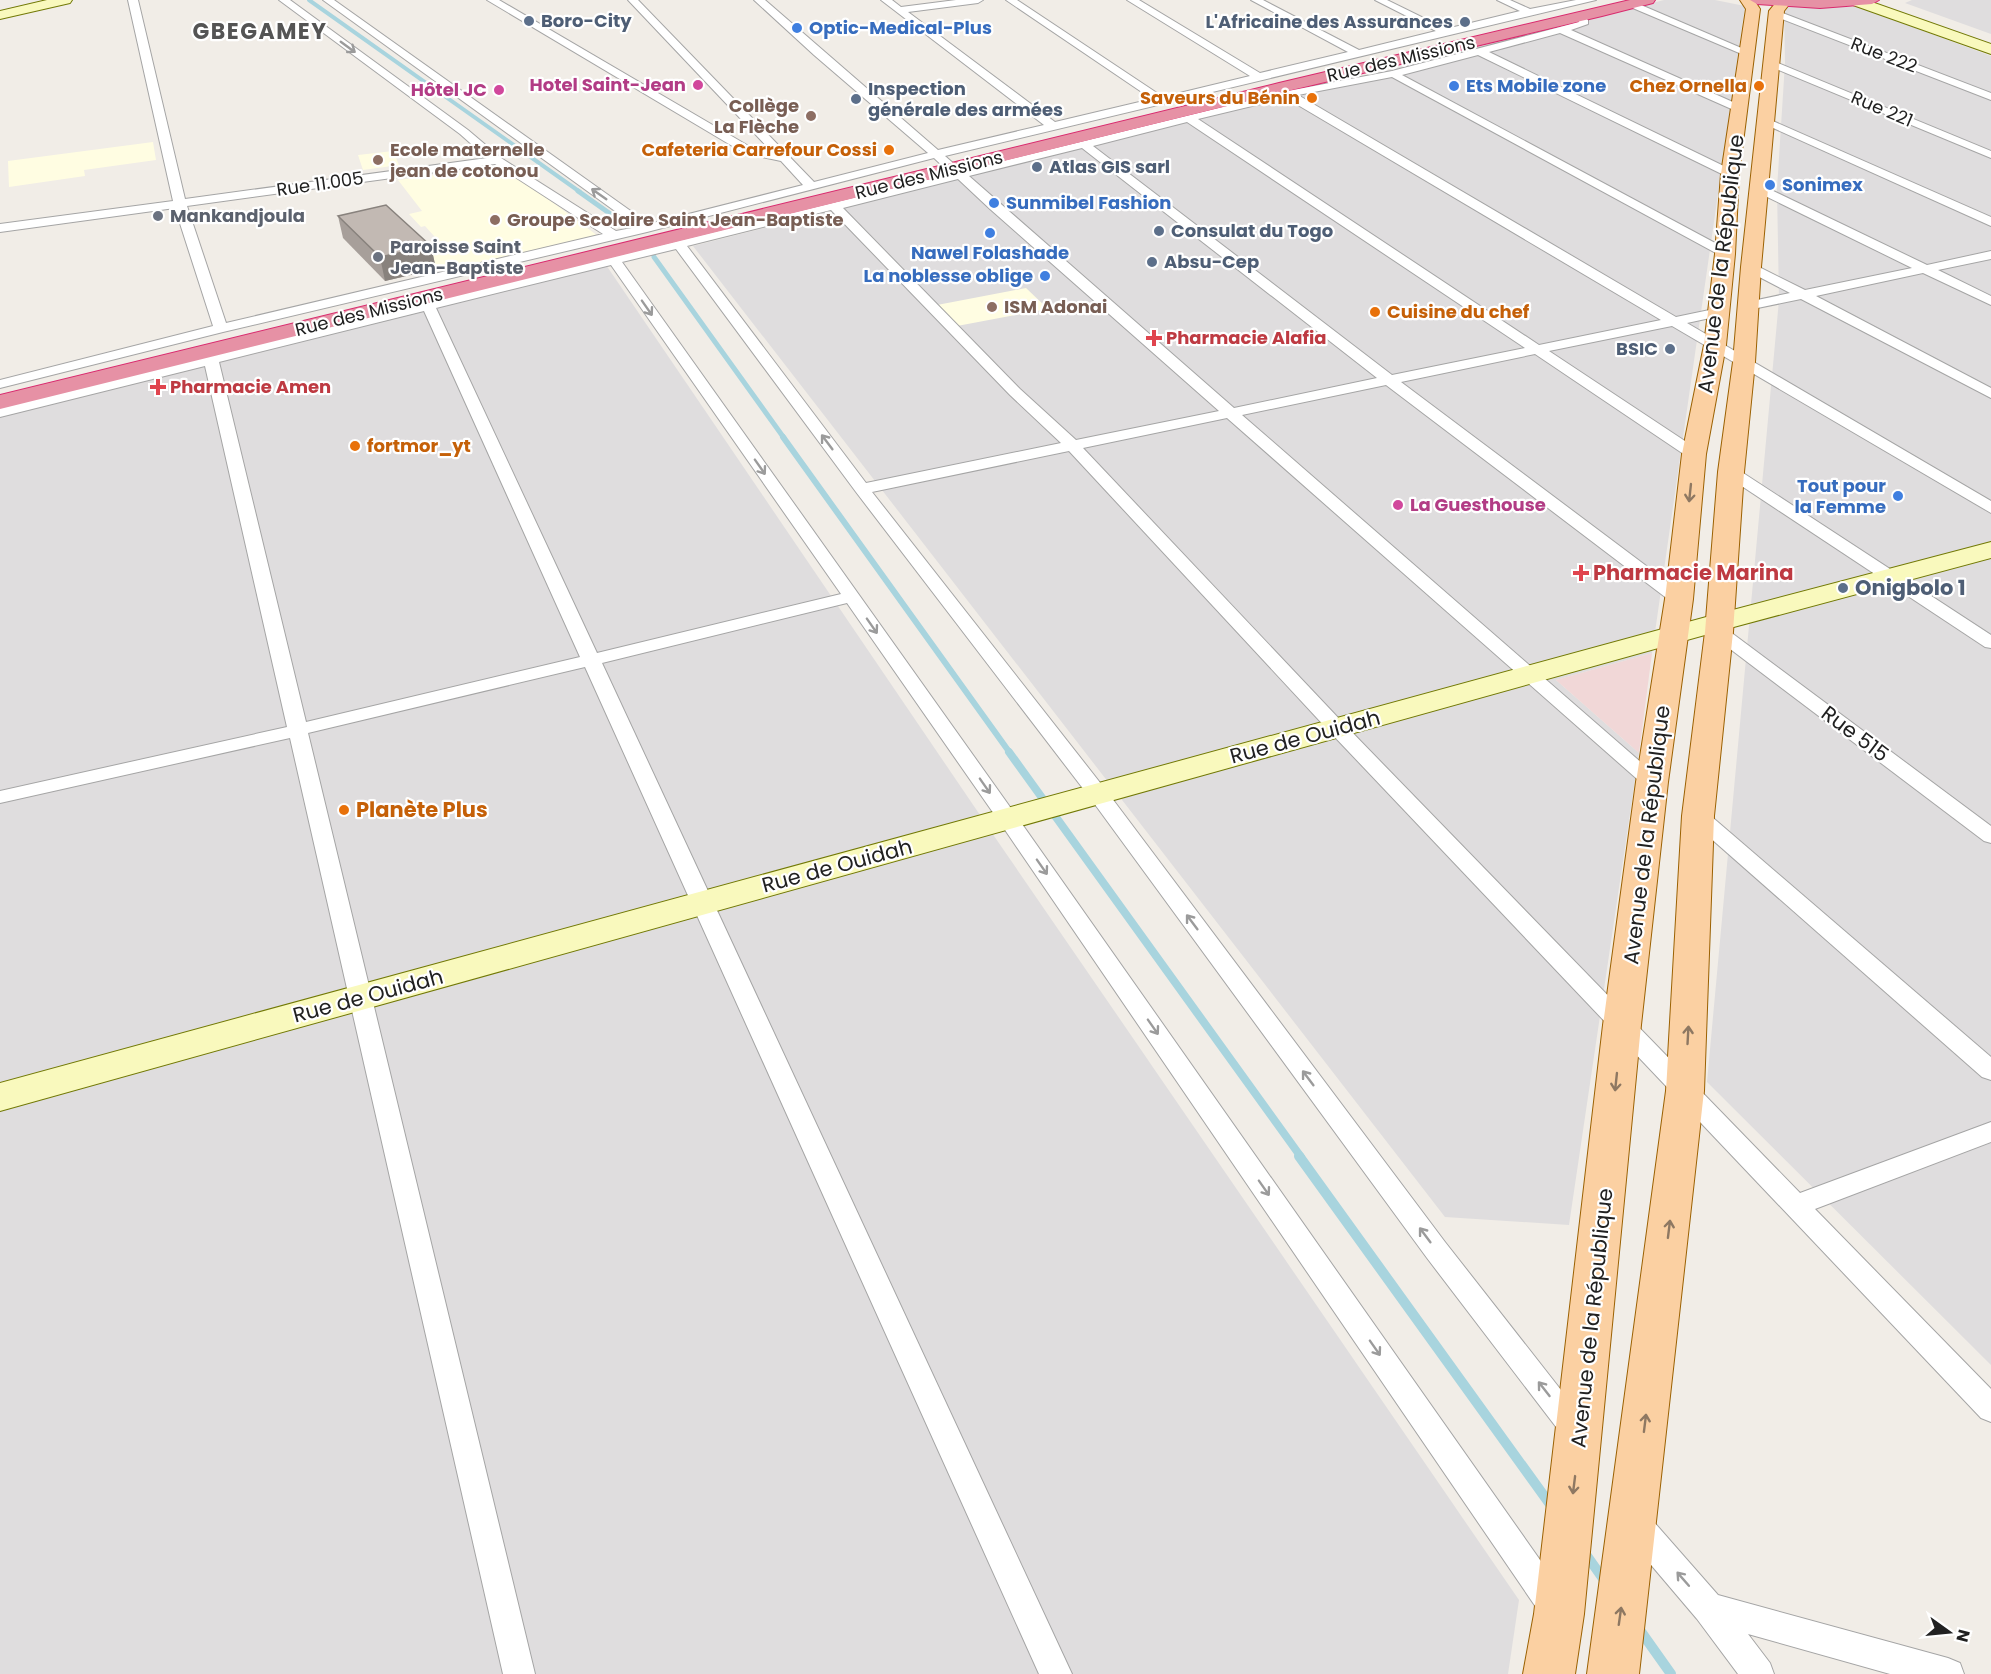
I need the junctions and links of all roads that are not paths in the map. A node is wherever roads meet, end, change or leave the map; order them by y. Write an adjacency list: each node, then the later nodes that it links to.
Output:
1 (65, 0): 24 (main road)
2 (133, 0): 48 (street)
3 (284, 0): 44 (street, one-way to 44)
4 (327, 0): 52 (street, one-way to 4)
5 (492, 0): 43 (street)
6 (633, 0): 43 (street)
7 (759, 0): 45 (street)
8 (886, 0): 22 (street)
9 (978, 0): 22 (street)
10 (1011, 0): 37 (street)
11 (1132, 0): 34 (street)
12 (1256, 0): 31 (street)
13 (1380, 0): 27 (street)
14 (1502, 0): 23 (street)
15 (1591, 0): 23 (street)
16 (1610, 0): 45 (highway, Rue des Missions)
17 (1747, 0): 32 (main road, Avenue de la République)
18 (1886, 0): 28 (main road)
19 (1865, 1): 21 (highway); 29 (main road)
20 (1639, 2): 25 (highway, Rue des Missions); 32 (street, Rue 221)
21 (1772, 5): 32 (main road, Avenue de la République); 36 (street, Rue 222)
22 (899, 10): 40 (street)
23 (1529, 12): 27 (street)
24 (0, 15)
25 (1582, 18): 26 (street); 45 (highway, Rue des Missions)
26 (1560, 29): 30 (street); 38 (street)
27 (1447, 33): 31 (street)
28 (1991, 39)
29 (1991, 49)
30 (1479, 51): 33 (street); 46 (street)
31 (1357, 54): 34 (street)
32 (1760, 58): 38 (main road, Avenue de la République); 42 (street, Rue 221)
33 (1393, 74): 35 (street); 57 (street)
34 (1259, 76): 37 (street)
35 (1288, 94): 39 (street); 63 (street)
36 (1991, 97)
37 (1161, 100): 40 (street)
38 (1753, 115): 46 (main road, Avenue de la République); 50 (street)
39 (1190, 119): 41 (street); 66 (street)
40 (1054, 127): 45 (street)
41 (1085, 145): 45 (street); 69 (street)
42 (1991, 155)
43 (782, 158): 47 (street)
44 (497, 160): 48 (street, Rue 11.005); 53 (street)
45 (949, 165): 47 (street); 49 (street); 70 (highway, Rue des Missions); 72 (highway, Rue des Missions); 74 (street)
46 (1744, 181): 57 (main road, Avenue de la République); 58 (street)
47 (811, 186): 52 (street)
48 (180, 204): 51 (street, Rue 11.005); 64 (street)
49 (835, 207): 54 (street); 75 (street)
50 (1991, 222)
51 (0, 228)
52 (647, 228): 53 (street)
53 (613, 235): 64 (street)
54 (679, 244): 56 (street); 78 (street, one-way to 54)
55 (1991, 255): 58 (street)
56 (614, 260): 61 (street); 82 (street, one-way to 82)
57 (1738, 260): 59 (street); 62 (main road, Avenue de la République)
58 (1925, 269): 59 (street); 60 (street)
59 (1802, 294): 62 (street); 71 (street)
60 (1991, 301)
61 (429, 307): 67 (street); 87 (street)
62 (1734, 309): 63 (street); 65 (main road, Avenue de la République); 68 (main road, Avenue de la République)
63 (1675, 321): 65 (street); 66 (street)
64 (221, 328): 70 (street)
65 (1715, 345): 68 (street); 76 (main road, Avenue de la République)
66 (1537, 349): 69 (street); 76 (street)
67 (211, 360): 73 (street); 90 (street)
68 (1744, 362): 77 (main road, Avenue de la République); 79 (street)
69 (1389, 380): 74 (street); 83 (street)
70 (0, 386)
71 (1991, 394)
72 (0, 402)
73 (0, 412)
74 (1230, 413): 75 (street); 88 (street)
75 (1072, 446): 78 (street); 89 (street)
76 (1694, 454): 83 (main road, Avenue de la République, one-way to 83)
77 (1731, 472): 81 (street); 84 (main road, Avenue de la République)
78 (862, 489): 92 (street)
79 (1991, 508)
80 (1991, 550): 81 (main road, Rue de Ouidah)
81 (1890, 577): 84 (main road, Rue de Ouidah); 86 (street)
82 (852, 597): 87 (street); 95 (street, one-way to 95)
83 (1679, 599): 85 (main road, Avenue de la République)
84 (1720, 627): 85 (main road, Rue de Ouidah); 94 (main road, Avenue de la République); 96 (street, Rue 515)
85 (1673, 635): 88 (main road, Rue de Ouidah); 91 (main road, Avenue de la République)
86 (1991, 643)
87 (591, 660): 90 (street); 97 (street)
88 (1530, 675): 89 (main road, Rue de Ouidah); 91 (street)
89 (1337, 728): 92 (main road, Rue de Ouidah); 99 (street)
90 (298, 730): 93 (street); 98 (street)
91 (1652, 782): 99 (main road, Avenue de la République)
92 (1098, 794): 95 (main road, Rue de Ouidah); 106 (street, one-way to 92)
93 (0, 797)
94 (1698, 816): 100 (street); 101 (main road, Avenue de la République, one-way to 94)
95 (1008, 819): 97 (main road, Rue de Ouidah); 109 (street, one-way to 109)
96 (1991, 836)
97 (703, 903): 98 (main road, Rue de Ouidah); 111 (street)
98 (360, 998): 102 (main road, Rue de Ouidah); 110 (street)
99 (1622, 1025): 101 (street); 106 (main road, Avenue de la République, one-way to 106)
100 (1991, 1071)
101 (1685, 1091): 104 (street); 107 (main road, Avenue de la République, one-way to 101)
102 (0, 1097)
103 (1991, 1132): 104 (street)
104 (1796, 1205): 105 (street)
105 (1991, 1409)
106 (1579, 1436): 109 (main road, Avenue de la République, one-way to 109)
107 (1633, 1521): 108 (street, one-way to 107); 113 (main road, Avenue de la République, one-way to 107)
108 (1708, 1608): 114 (street); 115 (street)
109 (1559, 1614): 112 (main road, Avenue de la République)
110 (519, 1674)
111 (1056, 1674)
112 (1549, 1674)
113 (1613, 1674)
114 (1758, 1674)
115 (1948, 1674)

